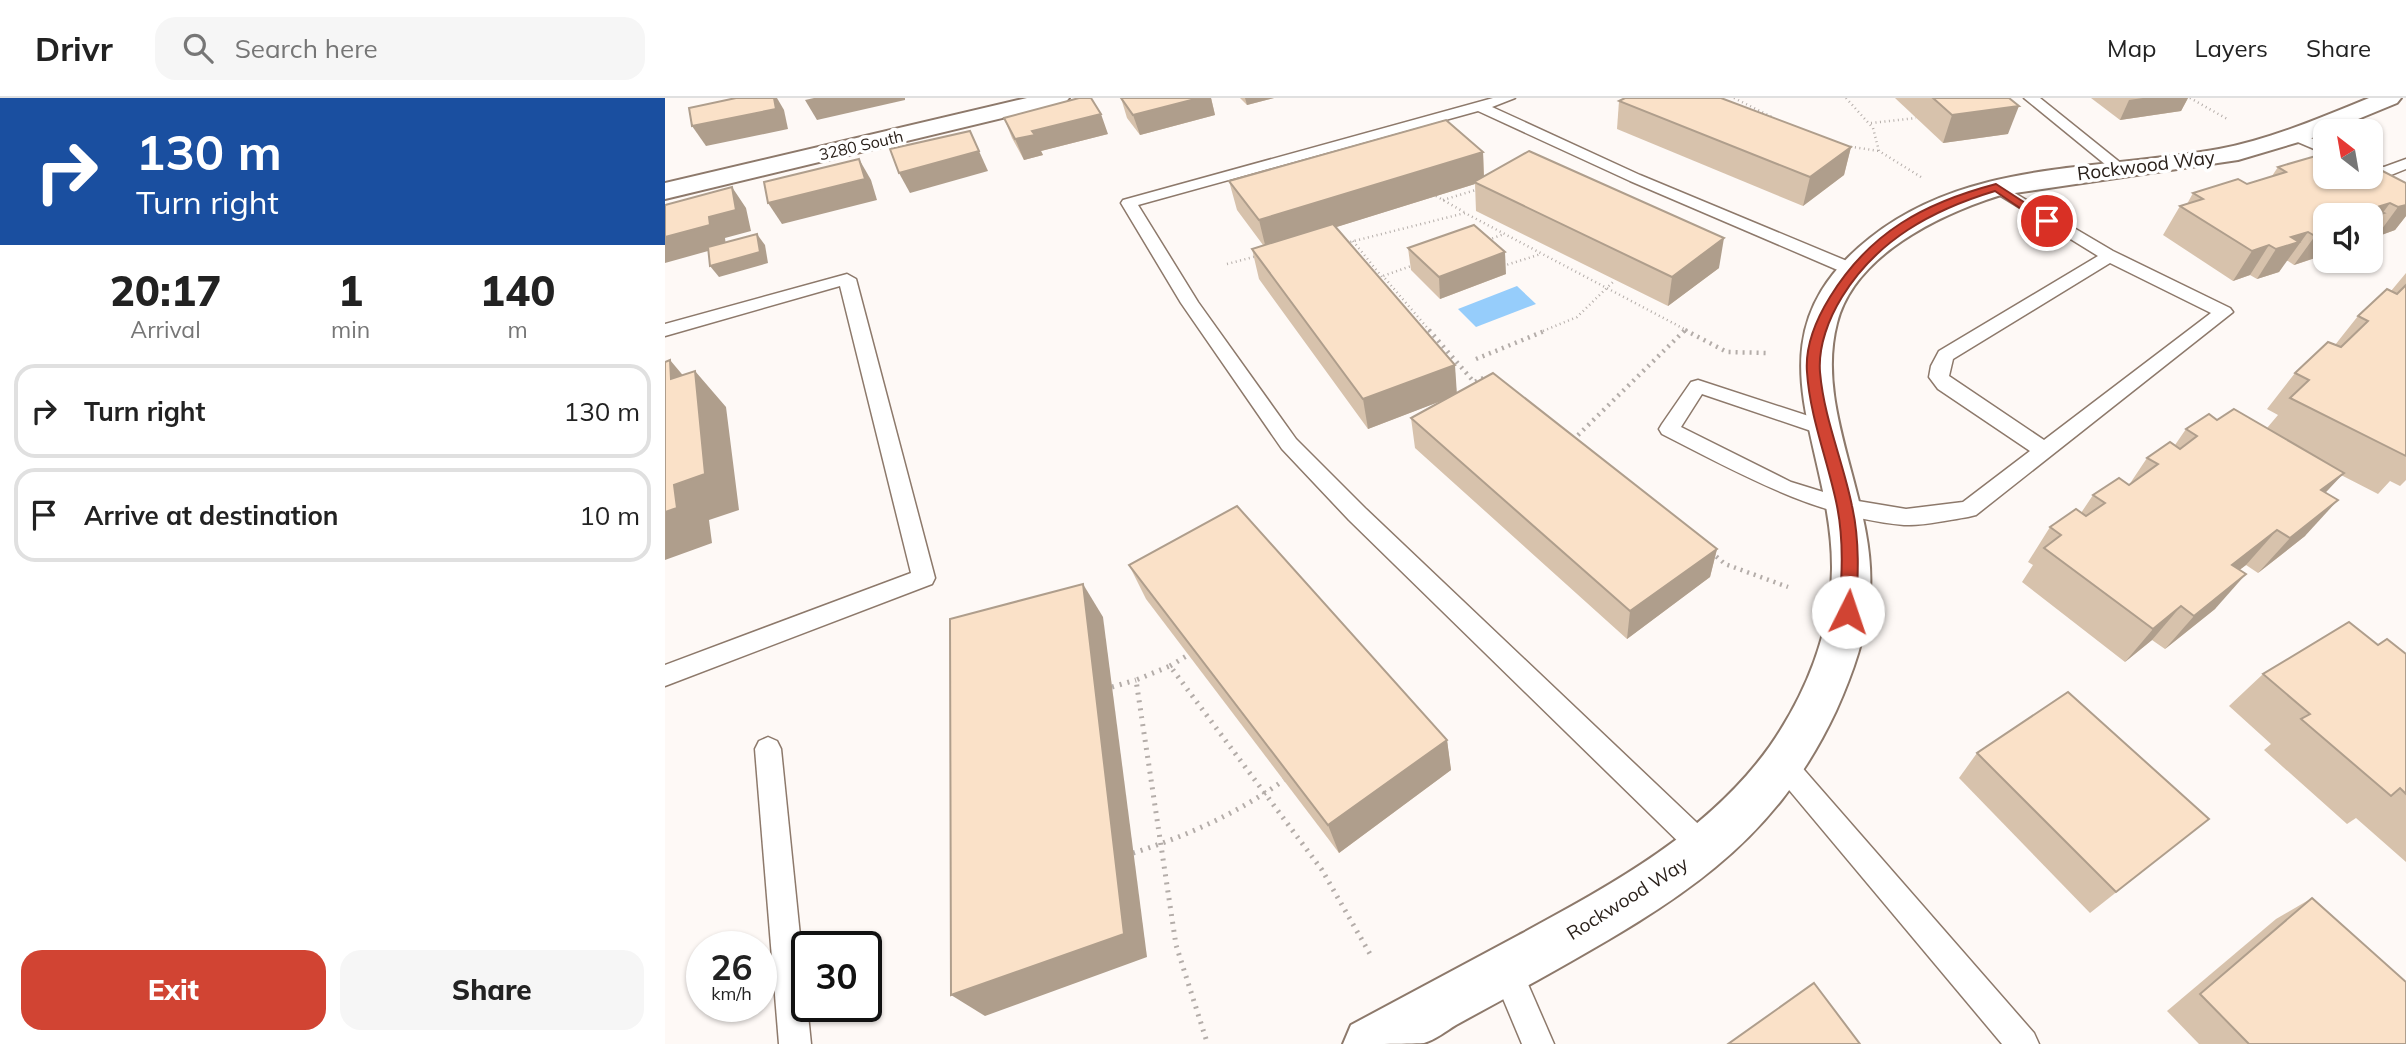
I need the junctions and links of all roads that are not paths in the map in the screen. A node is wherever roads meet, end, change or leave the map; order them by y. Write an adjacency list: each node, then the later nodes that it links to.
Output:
1 (1057, 98): 13 (street, 3280 South)
2 (1508, 98): 5 (lane)
3 (2031, 98): 9 (lane)
4 (2389, 98): 6 (street, Rockwood Way)
5 (1479, 106): 15 (lane); 23 (lane)
6 (2312, 143): 9 (street, Rockwood Way)
7 (2406, 163): 8 (lane)
8 (2383, 169)
9 (2122, 171): 12 (street, Rockwood Way)
10 (2383, 172): 11 (lane)
11 (2406, 181)
12 (1996, 187): 14 (lane); 15 (street, Rockwood Way)
13 (665, 191)
14 (2108, 257): 18 (lane); 18 (lane)
15 (1853, 270): 17 (street, Rockwood Way)
16 (665, 330): 20 (lane)
17 (1823, 428): 19 (street, Rockwood Way); 19 (lane)
18 (2045, 451): 19 (lane)
19 (1845, 507): 22 (street, Rockwood Way)
20 (665, 676)
21 (768, 749): 25 (lane)
22 (1783, 764): 23 (street, Rockwood Way); 28 (lane)
23 (1704, 848): 24 (street, Rockwood Way)
24 (1506, 970): 26 (street, Rockwood Way); 27 (lane)
25 (795, 1044)
26 (1370, 1044)
27 (1538, 1044)
28 (2023, 1044)

